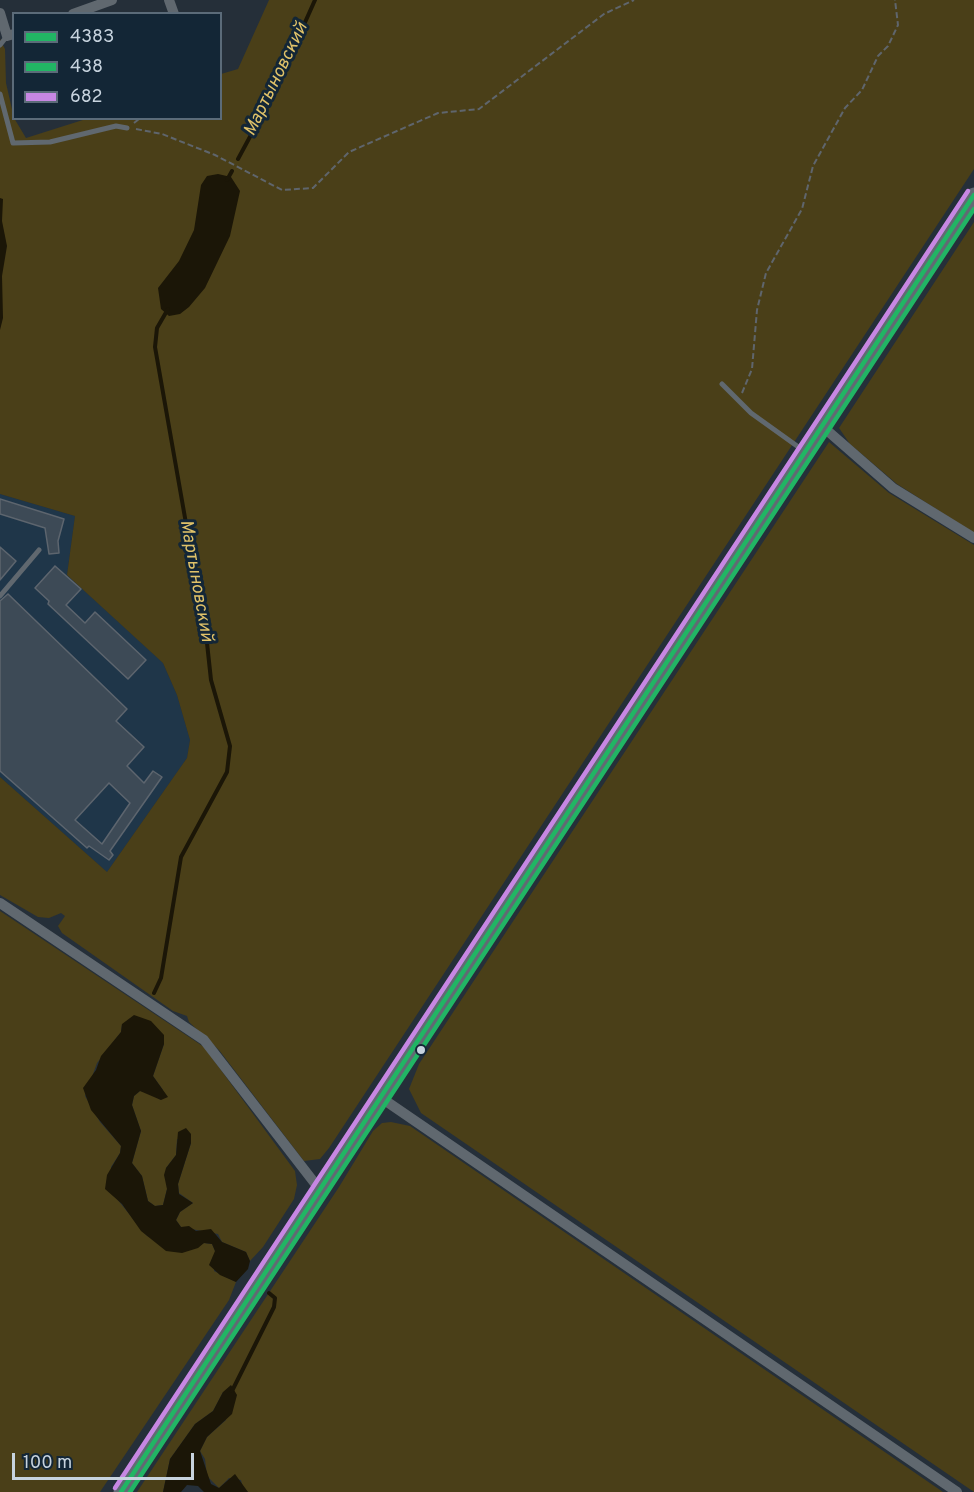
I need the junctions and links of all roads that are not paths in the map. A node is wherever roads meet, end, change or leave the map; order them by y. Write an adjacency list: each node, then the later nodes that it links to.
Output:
1 (112, 0): 2 (street)
2 (79, 12)
3 (0, 13): 4 (street)
4 (7, 38)
5 (0, 94): 6 (lane)
6 (127, 128)
7 (974, 195): 9 (main road)
8 (722, 384): 10 (lane)
9 (822, 426): 10 (main road); 11 (street)
10 (805, 452): 15 (main road)
11 (974, 538)
12 (39, 550): 13 (lane)
13 (0, 596)
14 (0, 903): 16 (street)
15 (380, 1097): 16 (main road); 18 (street)
16 (320, 1190): 17 (main road)
17 (121, 1492)
18 (957, 1492)

